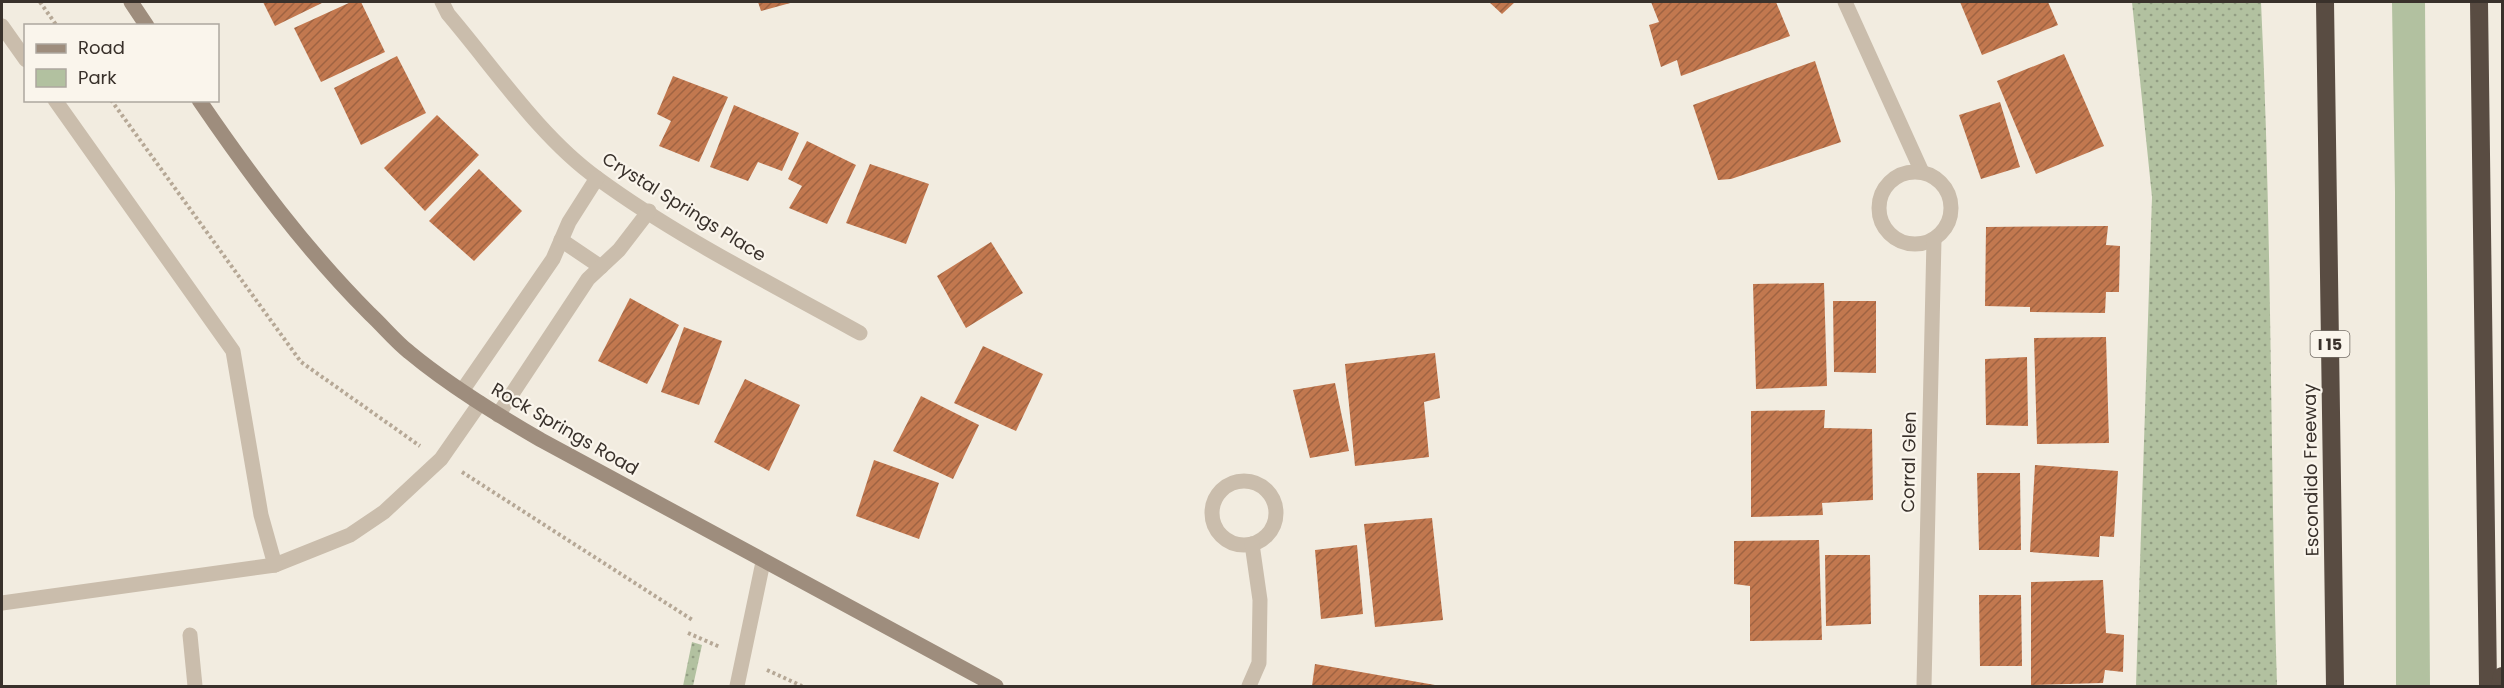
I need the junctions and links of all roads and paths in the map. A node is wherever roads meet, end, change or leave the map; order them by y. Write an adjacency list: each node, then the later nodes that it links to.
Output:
1 (40, 2): 7 (path)
2 (130, 2): 8 (street)
3 (442, 2): 15 (street, Crystal Springs Place)
4 (1845, 2): 14 (street)
5 (2325, 2): 37 (highway, Escondido Freeway / I 15)
6 (2479, 2): 38 (highway)
7 (56, 24)
8 (146, 24)
9 (2, 26): 10 (street)
10 (24, 57)
11 (56, 102): 27 (street)
12 (112, 102): 24 (path)
13 (200, 102): 21 (street, Rock Springs Road)
14 (1922, 172): 17 (street); 17 (street)
15 (597, 178): 16 (street, Crystal Springs Place); 18 (street)
16 (649, 212): 19 (street); 20 (street, Crystal Springs Place)
17 (1934, 239): 36 (street, Corral Glen)
18 (561, 240): 19 (street); 21 (street)
19 (601, 267): 23 (street)
20 (860, 333)
21 (462, 391): 22 (street, Rock Springs Road)
22 (480, 403): 23 (street, Rock Springs Road); 24 (street)
23 (498, 415): 26 (street, Rock Springs Road)
24 (441, 459): 27 (street); 29 (path)
25 (1252, 544): 25 (street); 35 (street)
26 (763, 562): 33 (street); 34 (street, Rock Springs Road)
27 (275, 565): 28 (street)
28 (2, 603)
29 (694, 621)
30 (190, 634): 32 (street)
31 (2502, 676): 39 (highway)
32 (195, 687)
33 (737, 687)
34 (996, 687)
35 (1249, 687)
36 (1924, 687)
37 (2335, 687)
38 (2488, 687)
39 (2500, 687)

